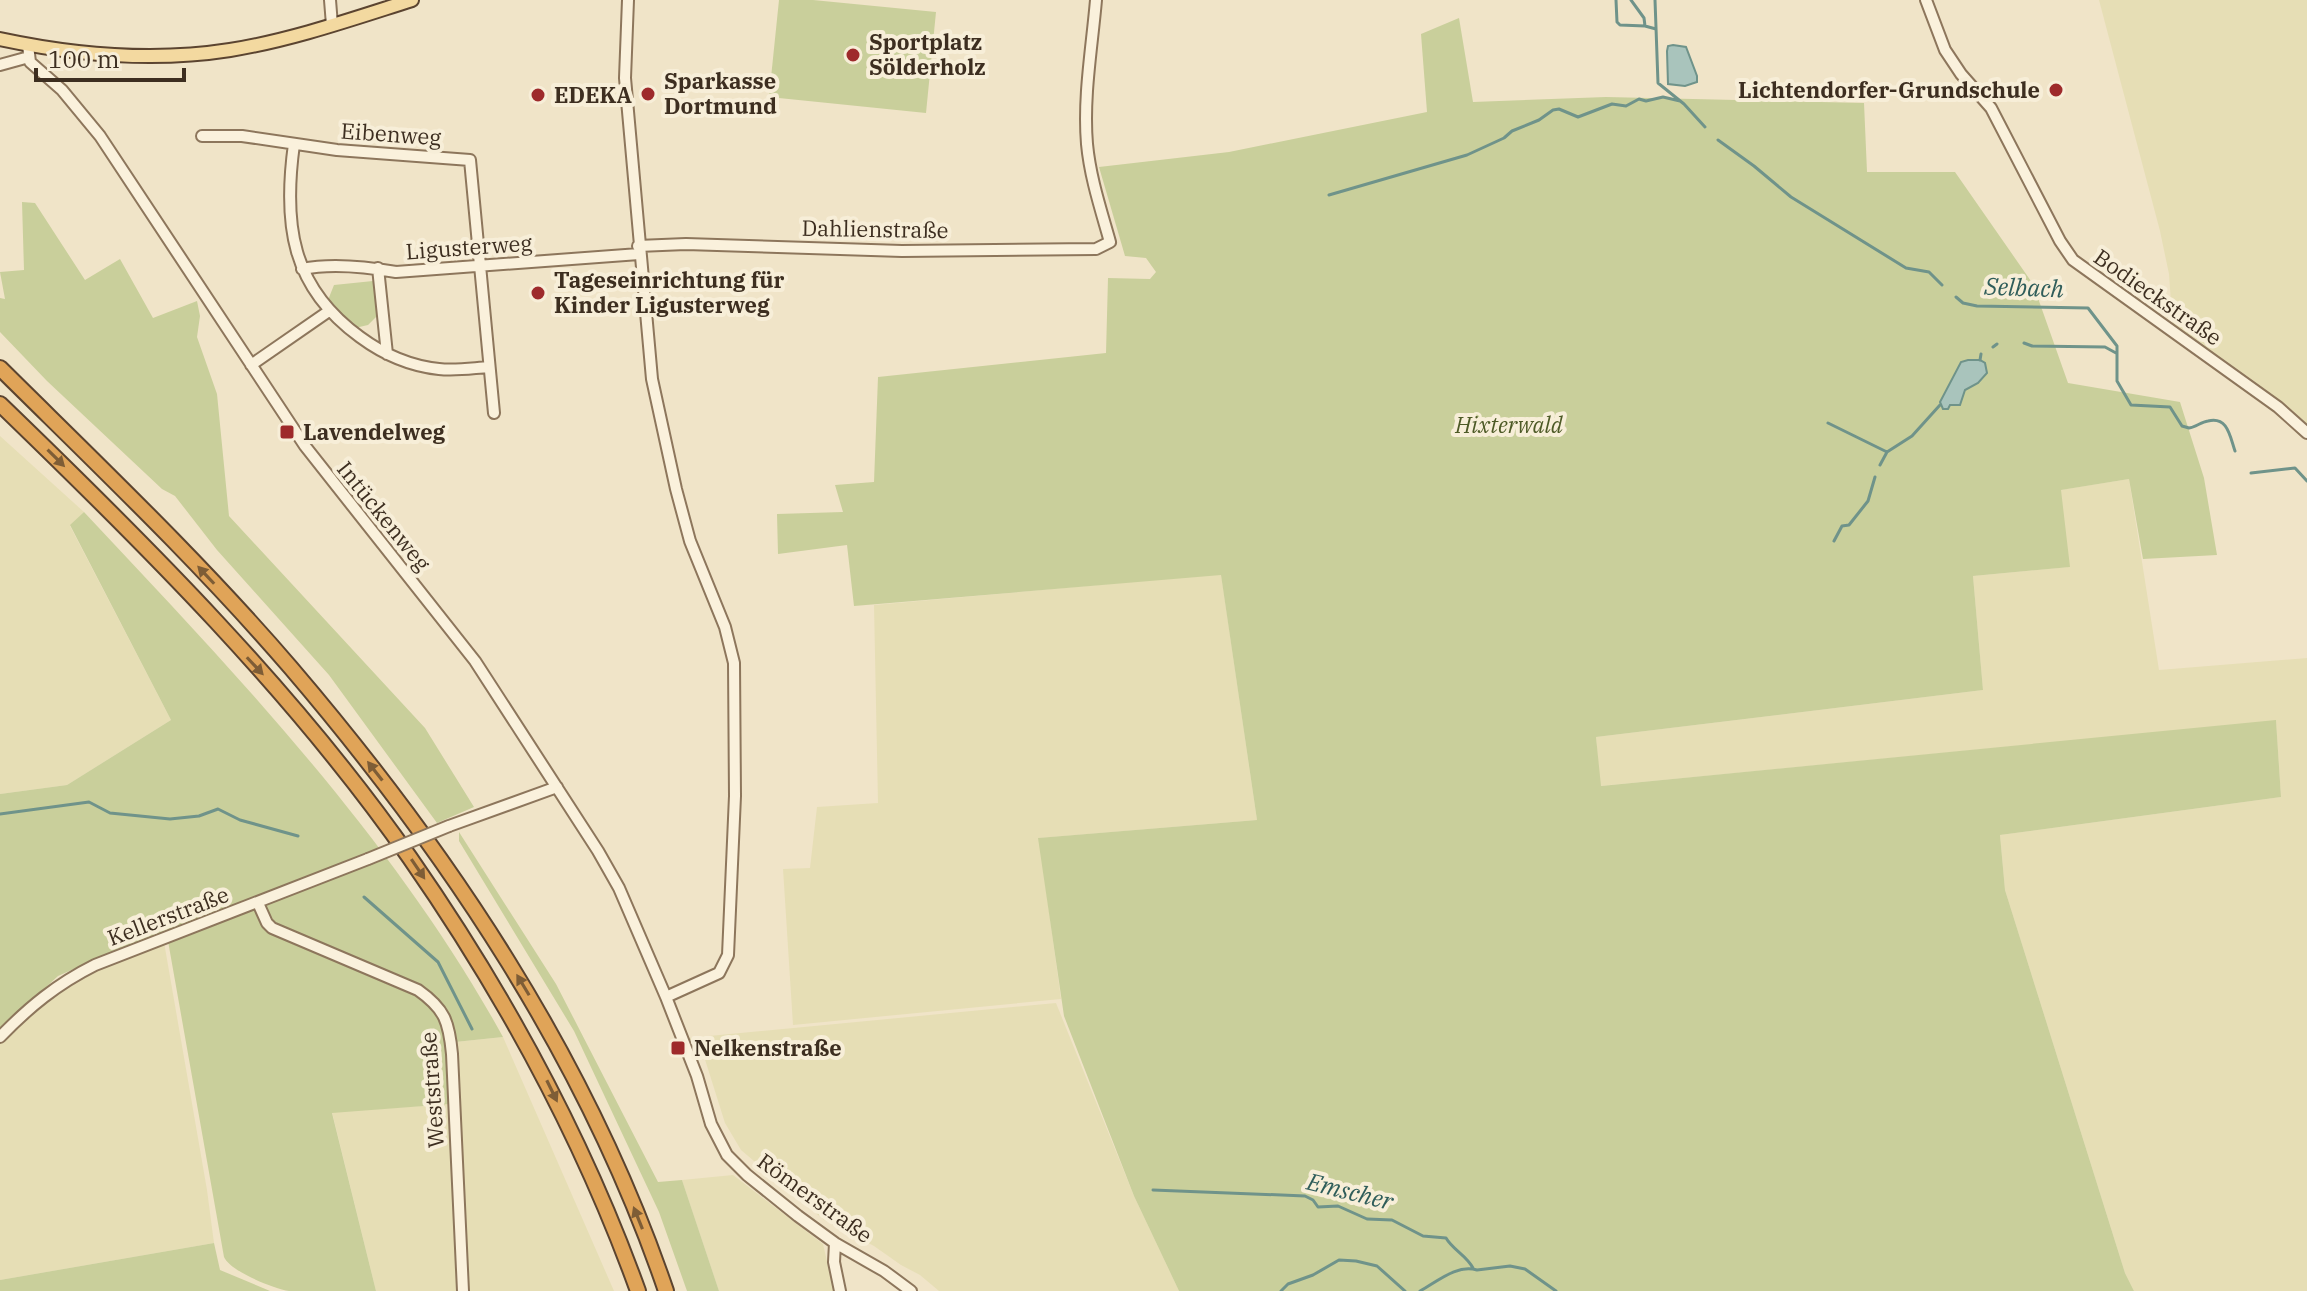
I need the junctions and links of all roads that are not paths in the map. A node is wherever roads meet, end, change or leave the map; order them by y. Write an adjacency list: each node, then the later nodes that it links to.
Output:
1 (330, 0): 6 (street)
2 (412, 0): 6 (main road)
3 (628, 0): 12 (street)
4 (1096, 0): 12 (street, Dahlienstraße)
5 (1926, 0): 23 (street, Bodieckstraße)
6 (332, 25): 8 (main road)
7 (0, 39): 8 (main road)
8 (29, 51): 9 (street); 18 (street, Intückenweg)
9 (0, 65)
10 (202, 136): 11 (street, Eibenweg)
11 (294, 144): 13 (street, Eibenweg); 15 (street)
12 (639, 250): 13 (street, Ligusterweg); 26 (street)
13 (480, 267): 14 (street, Ligusterweg); 19 (street)
14 (378, 268): 15 (street, Ligusterweg); 17 (street)
15 (302, 269): 16 (street)
16 (329, 311): 17 (street); 18 (street)
17 (387, 354): 19 (street)
18 (251, 365): 24 (street, Intückenweg)
19 (489, 367): 22 (street)
20 (0, 368): 32 (highway, one-way to 20)
21 (0, 404): 31 (highway, one-way to 31)
22 (494, 413)
23 (2307, 433)
24 (557, 787): 25 (street, Kellerstraße, bridge); 26 (street, Intückenweg)
25 (258, 903): 28 (street, Kellerstraße); 30 (street, Weststraße)
26 (666, 997): 27 (street, Intückenweg)
27 (679, 1033): 29 (street, Römerstraße)
28 (0, 1037)
29 (835, 1243): 33 (street); 34 (street, Römerstraße)
30 (463, 1291)
31 (638, 1291)
32 (666, 1291)
33 (840, 1291)
34 (911, 1291)

